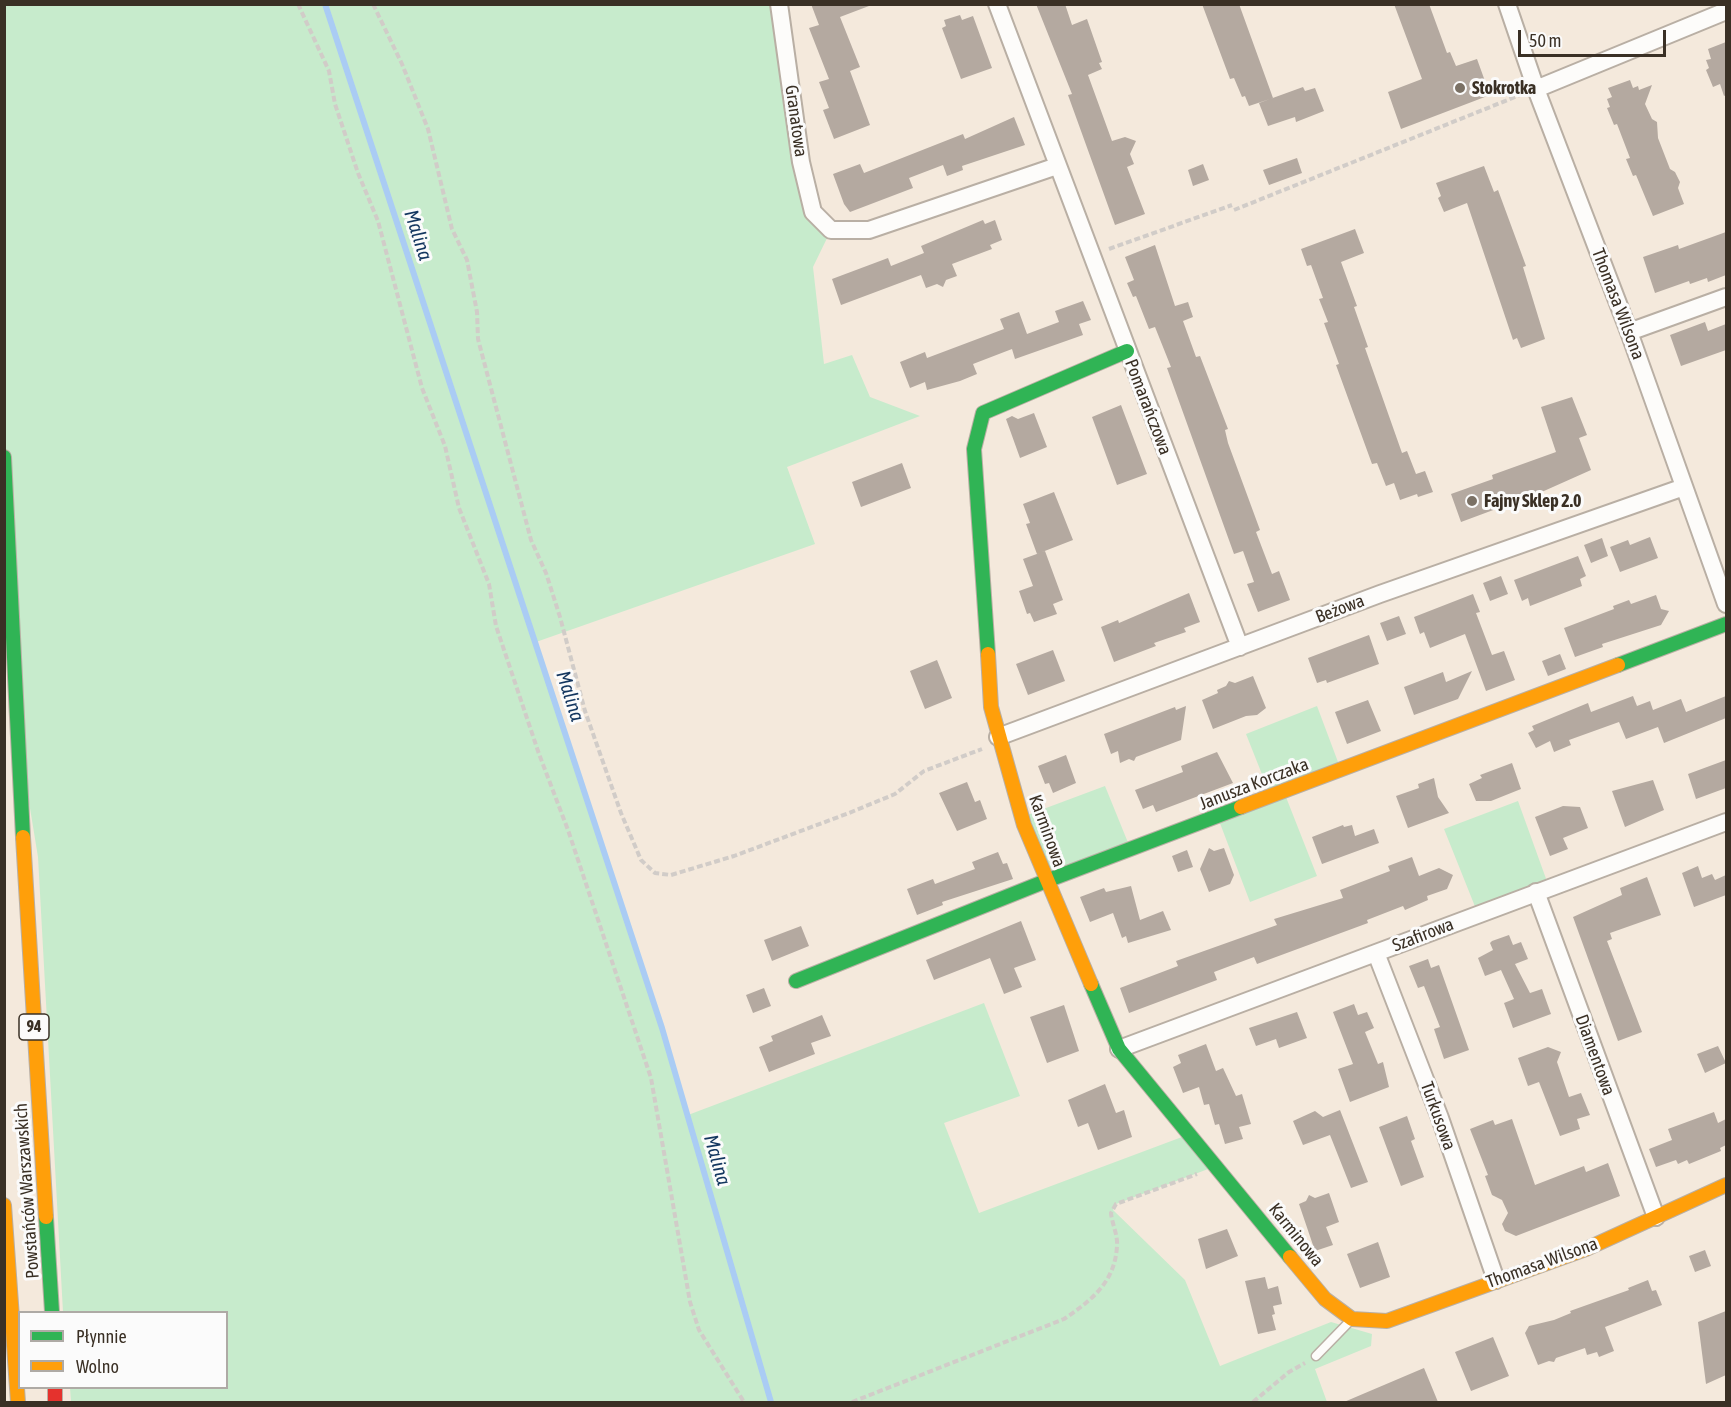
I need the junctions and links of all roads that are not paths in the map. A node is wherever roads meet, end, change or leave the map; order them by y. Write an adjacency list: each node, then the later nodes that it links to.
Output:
1 (779, 4): 6 (street, Granatowa)
2 (997, 4): 6 (street, Pomarańczowa)
3 (1507, 4): 5 (street, Thomasa Wilsona)
4 (1726, 11): 5 (street)
5 (1536, 88): 8 (street, Thomasa Wilsona)
6 (1057, 166): 9 (street, Pomarańczowa)
7 (1726, 297): 8 (street)
8 (1629, 332): 11 (street, Thomasa Wilsona)
9 (1127, 351): 14 (street, Pomarańczowa); 15 (street, Karminowa)
10 (4, 457): 26 (street, Powstańców Warszawskich / 94)
11 (1684, 487): 12 (street, Thomasa Wilsona); 14 (street, Beżowa)
12 (1726, 604)
13 (1726, 624): 17 (street, Janusza Korczaka)
14 (1240, 647): 15 (street, Beżowa)
15 (999, 740): 17 (street, Karminowa)
16 (1726, 822): 18 (street, Szafirowa)
17 (1046, 881): 20 (street, Janusza Korczaka); 21 (street, Karminowa)
18 (1536, 892): 19 (street, Szafirowa); 24 (street, Diamentowa)
19 (1376, 953): 21 (street, Szafirowa); 25 (street, Turkusowa)
20 (796, 981)
21 (1119, 1049): 27 (street, Karminowa)
22 (1726, 1185): 24 (street, Thomasa Wilsona)
23 (4, 1205): 29 (street, Powstańców Warszawskich)
24 (1656, 1217): 25 (street, Thomasa Wilsona)
25 (1496, 1280): 27 (street, Thomasa Wilsona)
26 (52, 1311)
27 (1352, 1318): 28 (lane)
28 (1316, 1356)
29 (16, 1370): 30 (street); 31 (street, Powstańców Warszawskich)
30 (11, 1402)
31 (18, 1402)

